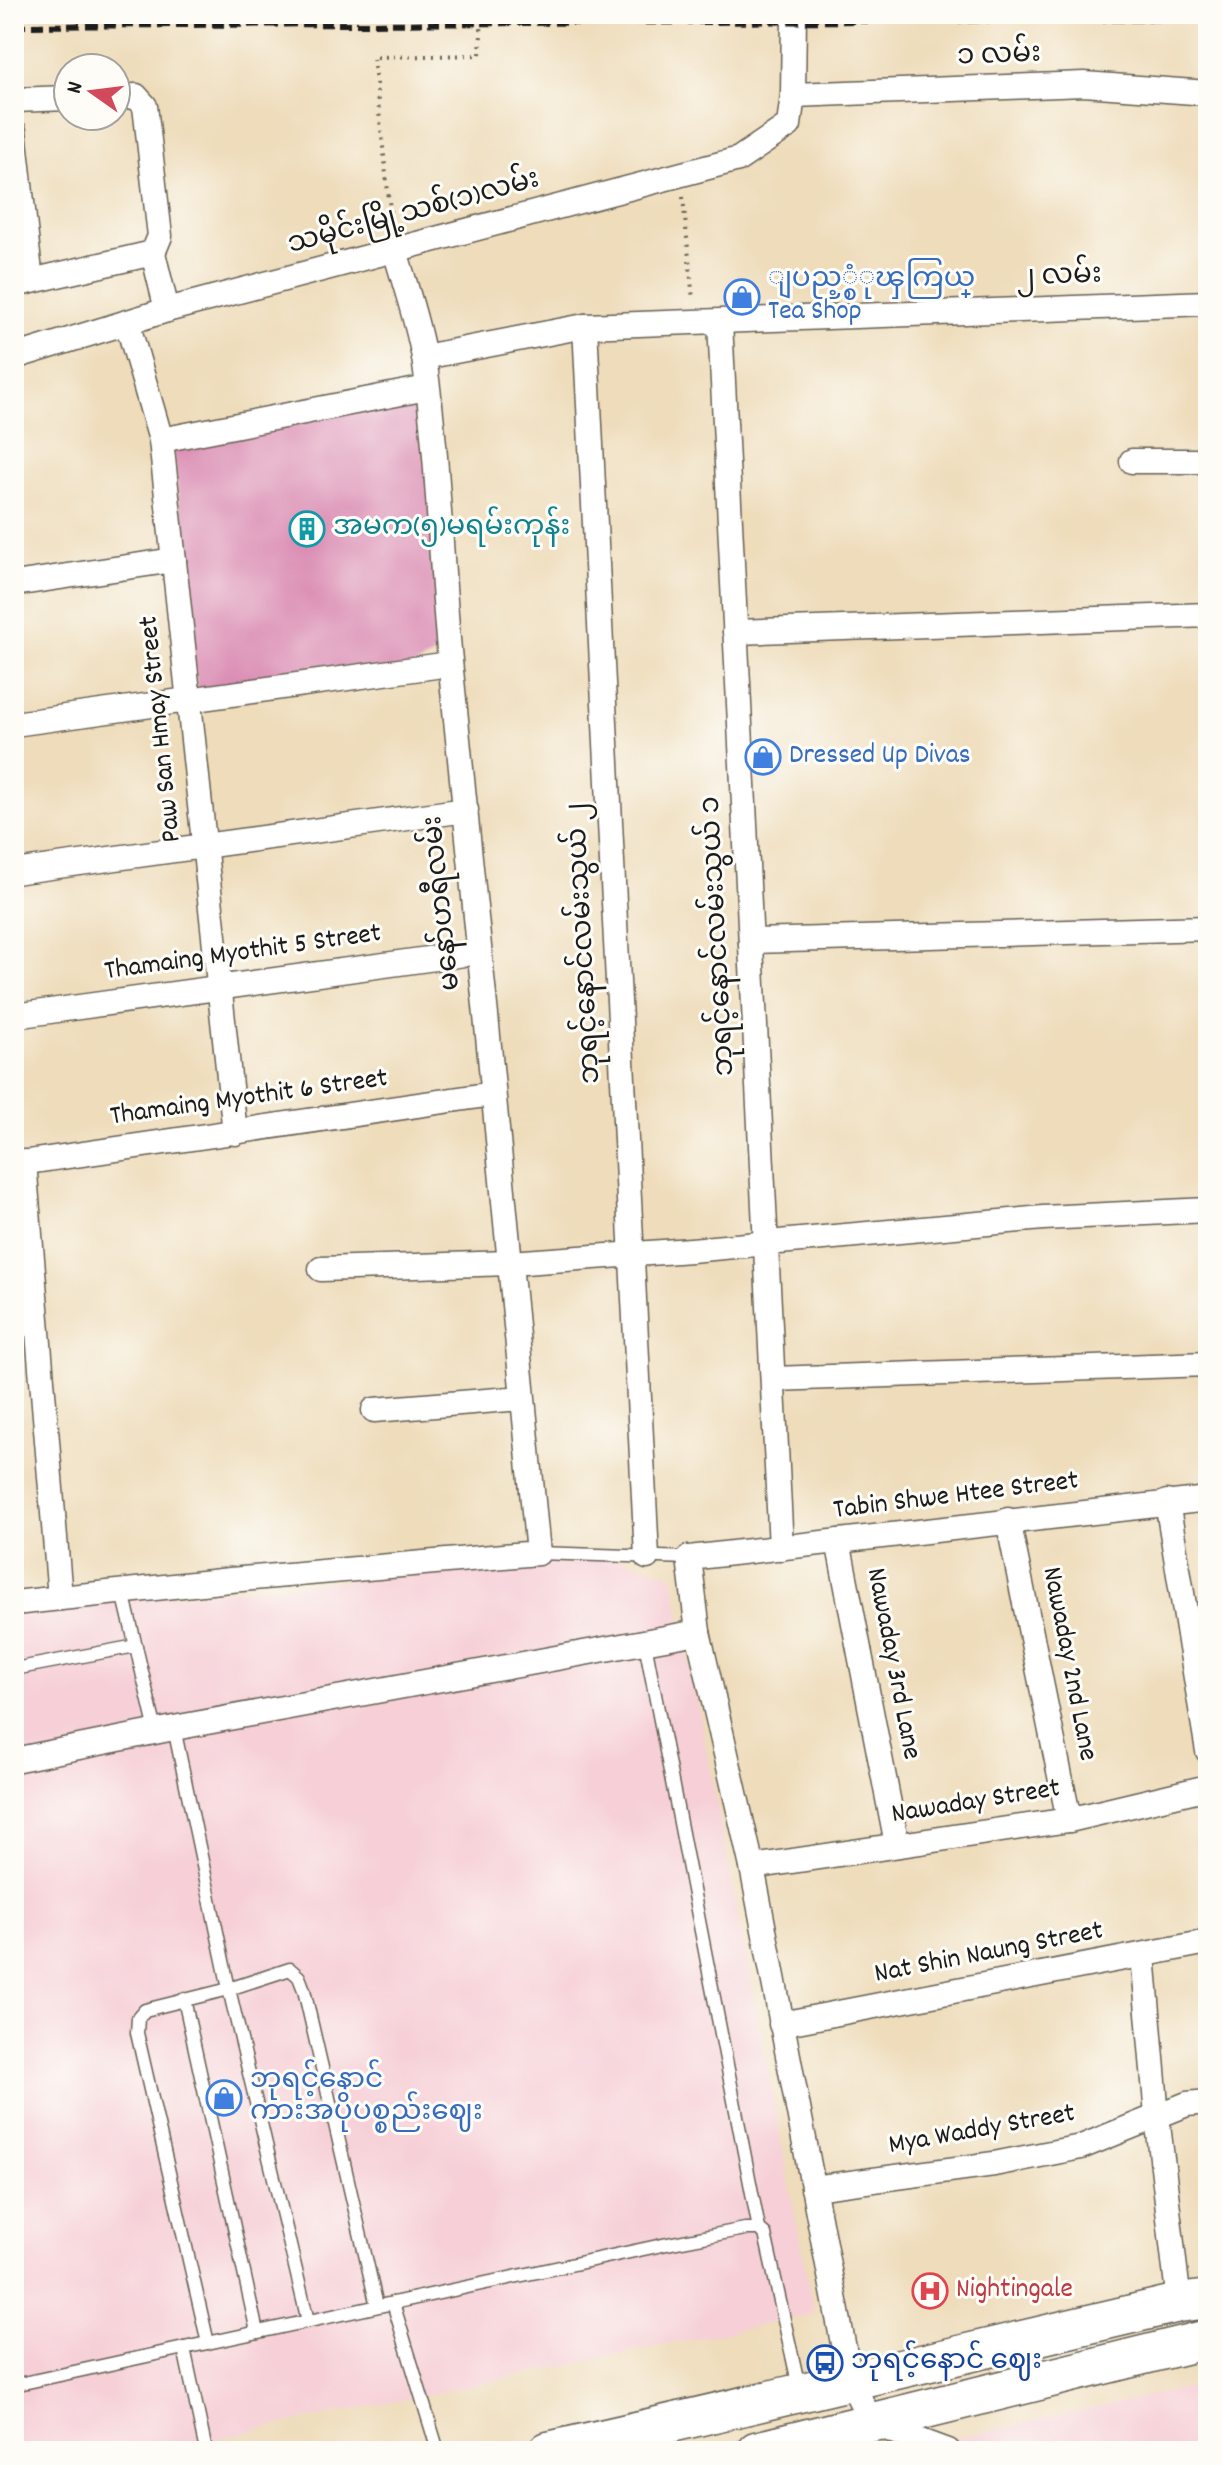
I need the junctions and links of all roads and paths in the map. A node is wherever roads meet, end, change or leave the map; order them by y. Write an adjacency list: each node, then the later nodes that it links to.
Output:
1 (482, 14): 10 (path)
2 (794, 14): 3 (street, သမိုင်းမြို့သစ်(၁)လမ်း)
3 (793, 93): 4 (street, ၁ လမ်း); 9 (street, သမိုင်းမြို့သစ်(၁)လမ်း)
4 (1208, 93)
5 (132, 96): 11 (street)
6 (52, 99): 7 (street)
7 (14, 100)
8 (14, 131): 12 (street)
9 (680, 175): 10 (street, သမိုင်းမြို့သစ်(၁)လမ်း); 16 (path)
10 (395, 250): 14 (street, သမိုင်းမြို့သစ်(၁)လမ်း); 19 (street, မနော်ဟရီလမ်း)
11 (153, 253): 12 (street); 14 (street)
12 (22, 283)
13 (1208, 303): 16 (street, ၂ လမ်း)
14 (167, 310): 15 (street, သမိုင်းမြို့သစ်(၁)လမ်း)
15 (127, 322): 18 (street, သမိုင်းမြို့သစ်(၁)လမ်း); 21 (street, Paw San Hmay Street)
16 (708, 322): 17 (street, ၂ လမ်း); 27 (street, ဘုရင့်နောင်လမ်းသွယ် ၁)
17 (585, 326): 19 (street, ၂ လမ်း); 44 (street, ဘုရင့်နောင်လမ်းသွယ် ၂)
18 (14, 357)
19 (424, 357): 20 (street, မနော်ဟရီလမ်း)
20 (427, 388): 21 (street); 28 (street, မနော်ဟရီလမ်း)
21 (161, 440): 24 (street, Paw San Hmay Street)
22 (1132, 461): 23 (street)
23 (1208, 461)
24 (174, 560): 25 (street); 29 (street, Paw San Hmay Street)
25 (14, 584)
26 (1208, 615): 27 (street)
27 (735, 632): 35 (street, ဘုရင့်နောင်လမ်းသွယ် ၁)
28 (450, 664): 29 (street); 31 (street, မနော်ဟရီလမ်း)
29 (189, 700): 30 (street); 32 (street, Paw San Hmay Street)
30 (14, 724)
31 (466, 810): 32 (street); 36 (street, မနော်ဟရီလမ်း)
32 (205, 846): 33 (street); 37 (street, Paw San Hmay Street)
33 (14, 872)
34 (1208, 928): 35 (street)
35 (751, 941): 43 (street, ဘုရင့်နောင်လမ်းသွယ် ၁)
36 (479, 952): 37 (street, Thamaing Myothit 5 Street); 39 (street, မနော်ဟရီလမ်း)
37 (219, 987): 38 (street, Thamaing Myothit 5 Street); 40 (street, Paw San Hmay Street)
38 (14, 1016)
39 (493, 1094): 40 (street, Thamaing Myothit 6 Street); 45 (street, မနော်ဟရီလမ်း)
40 (235, 1133): 41 (street, Thamaing Myothit 6 Street)
41 (19, 1163): 60 (street)
42 (1208, 1210): 43 (street)
43 (766, 1242): 44 (street); 48 (street, ဘုရင့်နောင်လမ်းသွယ် ၁)
44 (632, 1255): 45 (street); 57 (street, ဘုရင့်နောင်လမ်းသွယ် ၂)
45 (510, 1263): 46 (street); 49 (street, မနော်ဟရီလမ်း)
46 (321, 1269)
47 (1208, 1364): 48 (street)
48 (773, 1379): 55 (street, ဘုရင့်နောင်လမ်းသွယ် ၁)
49 (522, 1398): 50 (street); 56 (street, မနော်ဟရီလမ်း)
50 (374, 1410)
51 (1208, 1499): 52 (street, Tabin Shwe Htee Street)
52 (1167, 1502): 53 (street, Tabin Shwe Htee Street); 67 (street)
53 (1008, 1520): 54 (street, Tabin Shwe Htee Street); 70 (street, Nawaday 2nd Lane)
54 (838, 1541): 55 (street, Tabin Shwe Htee Street); 71 (street, Nawaday 3rd Lane)
55 (781, 1548): 58 (street, Tabin Shwe Htee Street)
56 (538, 1553): 57 (lane); 59 (street)
57 (647, 1557): 58 (lane)
58 (700, 1557): 62 (street)
59 (123, 1592): 60 (street); 64 (lane)
60 (60, 1598): 61 (street)
61 (14, 1603)
62 (698, 1632): 63 (street); 72 (street)
63 (645, 1643): 66 (street); 81 (lane)
64 (136, 1646): 65 (lane); 66 (lane)
65 (14, 1669)
66 (165, 1730): 68 (street); 75 (lane)
67 (1208, 1751)
68 (14, 1760)
69 (1208, 1787): 70 (street, Nawaday Street)
70 (1069, 1820): 71 (street, Nawaday Street)
71 (897, 1845): 72 (street, Nawaday Street)
72 (752, 1867): 77 (street)
73 (1208, 1942): 74 (street, Nat Shin Naung Street)
74 (1143, 1955): 77 (street, Nat Shin Naung Street); 79 (street)
75 (229, 1989): 76 (lane); 84 (lane); 85 (lane)
76 (184, 1999): 86 (lane); 88 (lane)
77 (781, 2024): 80 (street)
78 (1208, 2102): 79 (street, Mya Waddy Street)
79 (1157, 2116): 80 (street, Mya Waddy Street); 82 (street)
80 (813, 2188): 90 (street)
81 (759, 2229): 83 (lane); 92 (lane)
82 (1194, 2301): 90 (main road)
83 (393, 2303): 84 (lane); 97 (lane)
84 (377, 2306): 85 (lane)
85 (308, 2321): 86 (lane)
86 (257, 2332): 88 (lane)
87 (1208, 2339): 94 (main road)
88 (208, 2343): 89 (lane)
89 (184, 2348): 91 (lane); 96 (lane)
90 (850, 2380): 92 (main road); 94 (street)
91 (14, 2385)
92 (801, 2393): 93 (main road)
93 (764, 2403): 95 (main road); 98 (main road)
94 (872, 2423): 95 (main road); 99 (street)
95 (767, 2450)
96 (206, 2451)
97 (438, 2451)
98 (548, 2451)
99 (948, 2451)

